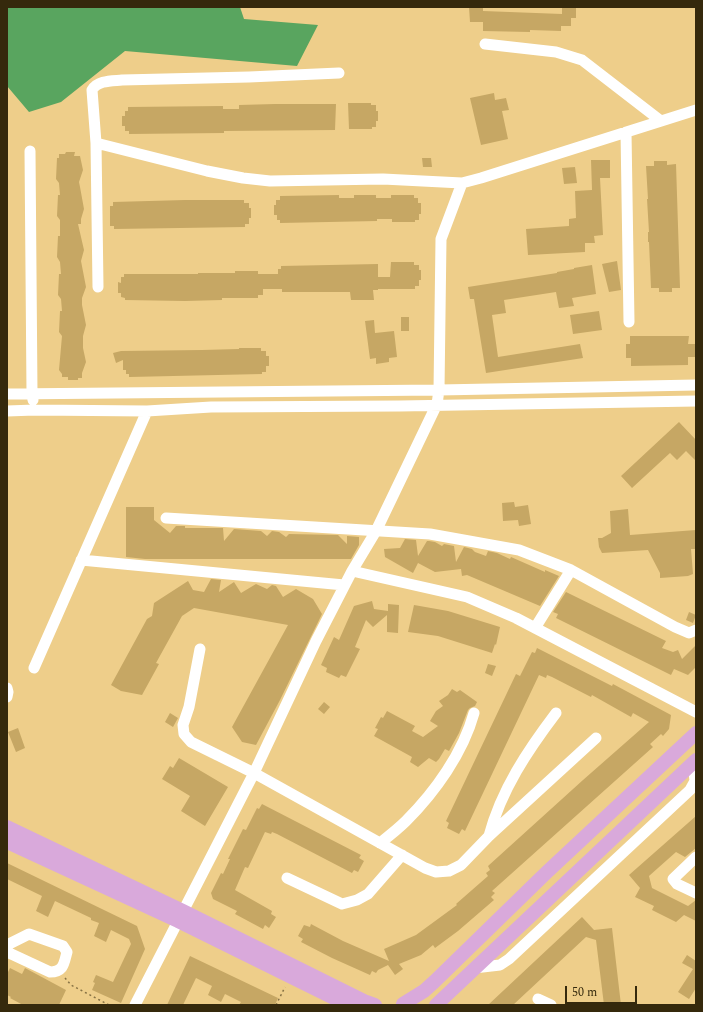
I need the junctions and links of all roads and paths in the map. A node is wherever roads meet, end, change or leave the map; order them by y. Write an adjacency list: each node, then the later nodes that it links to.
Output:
1 (485, 44): 4 (street)
2 (339, 73): 6 (street)
3 (696, 110): 4 (street)
4 (661, 121): 5 (street)
5 (626, 132): 8 (street); 10 (street)
6 (96, 143): 8 (street); 9 (street)
7 (30, 151): 14 (street)
8 (462, 183): 12 (street)
9 (98, 287)
10 (629, 322)
11 (696, 385): 12 (street)
12 (439, 390): 14 (street); 16 (street)
13 (7, 394): 14 (street)
14 (32, 394): 17 (street)
15 (696, 401): 16 (street)
16 (437, 404): 18 (street); 21 (street)
17 (35, 410): 18 (street); 19 (street)
18 (147, 411): 22 (street)
19 (7, 412)
20 (166, 518): 21 (street)
21 (376, 531): 23 (street); 24 (street)
22 (81, 560): 25 (street); 29 (street)
23 (571, 570): 26 (street); 27 (street)
24 (352, 571): 25 (street); 26 (street)
25 (344, 586): 38 (street)
26 (535, 628): 33 (street)
27 (696, 630)
28 (200, 649): 38 (street)
29 (34, 668)
30 (7, 688): 31 (street)
31 (7, 697)
32 (556, 712): 40 (street)
33 (696, 712)
34 (474, 713): 42 (street)
35 (696, 734): 58 (main road)
36 (596, 738): 40 (street)
37 (694, 761): 59 (main road)
38 (254, 773): 42 (street); 47 (street)
39 (7, 828): 47 (main road)
40 (489, 836): 43 (street)
41 (7, 842): 47 (main road)
42 (380, 843): 43 (street)
43 (402, 855): 45 (street)
44 (696, 856): 46 (street)
45 (287, 878)
46 (696, 892)
47 (180, 916): 51 (main road); 54 (street); 57 (main road)
48 (7, 945): 50 (street)
49 (7, 952): 50 (street)
50 (58, 971): 53 (path)
51 (290, 977): 55 (path); 56 (main road)
52 (538, 999): 60 (street)
53 (109, 1005)
54 (135, 1005)
55 (276, 1005)
56 (348, 1005)
57 (375, 1005)
58 (403, 1005)
59 (436, 1005)
60 (551, 1005)

